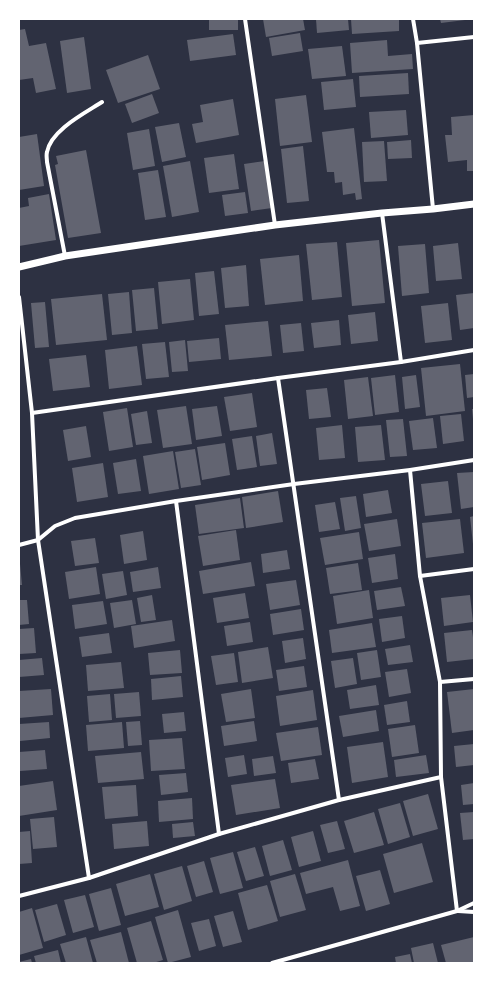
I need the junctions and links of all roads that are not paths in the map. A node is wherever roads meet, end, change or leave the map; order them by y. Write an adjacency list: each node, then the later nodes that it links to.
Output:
1 (245, 19): 9 (street)
2 (413, 19): 4 (street)
3 (474, 37): 4 (street)
4 (417, 44): 7 (street)
5 (102, 102): 10 (street)
6 (474, 204): 7 (street)
7 (433, 209): 8 (street)
8 (382, 213): 9 (street); 14 (street)
9 (275, 225): 10 (street)
10 (65, 256): 11 (street)
11 (19, 267)
12 (19, 297): 16 (street)
13 (474, 350): 14 (street)
14 (401, 362): 15 (street)
15 (278, 378): 16 (street); 19 (street)
16 (32, 413): 21 (street)
17 (474, 460): 18 (street)
18 (410, 470): 19 (street); 24 (street)
19 (294, 484): 20 (street); 28 (street)
20 (176, 501): 21 (street); 29 (street)
21 (38, 540): 22 (street); 30 (street)
22 (19, 545)
23 (474, 569): 24 (street)
24 (420, 576): 26 (street)
25 (474, 679): 26 (street)
26 (440, 682): 27 (street)
27 (441, 777): 28 (street); 33 (street)
28 (339, 800): 29 (street)
29 (219, 834): 30 (street)
30 (89, 878): 31 (street)
31 (19, 896)
32 (474, 903): 33 (street)
33 (457, 911): 34 (street); 35 (street)
34 (474, 912)
35 (272, 963)

